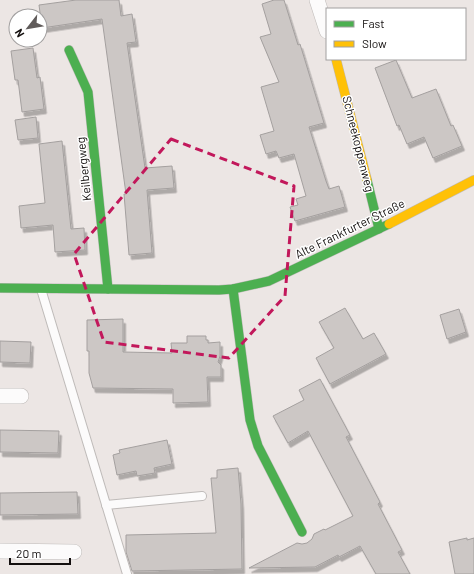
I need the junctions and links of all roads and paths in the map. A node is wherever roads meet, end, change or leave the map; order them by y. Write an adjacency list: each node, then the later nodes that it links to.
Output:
1 (317, 0): 2 (street)
2 (326, 28)
3 (69, 50): 9 (street, Keilbergweg)
4 (336, 60): 6 (street, Schneekoppenweg)
5 (474, 180): 6 (street, Alte Frankfurter Straße)
6 (379, 228): 10 (street, Alte Frankfurter Straße)
7 (0, 288): 8 (street, Alte Frankfurter Straße)
8 (41, 288): 9 (street, Alte Frankfurter Straße); 14 (lane)
9 (108, 289): 10 (street, Alte Frankfurter Straße)
10 (234, 289): 15 (street)
11 (0, 396): 12 (street)
12 (21, 396)
13 (202, 496): 14 (lane)
14 (106, 505): 18 (lane)
15 (302, 532)
16 (0, 552): 17 (street)
17 (74, 552)
18 (127, 574)

